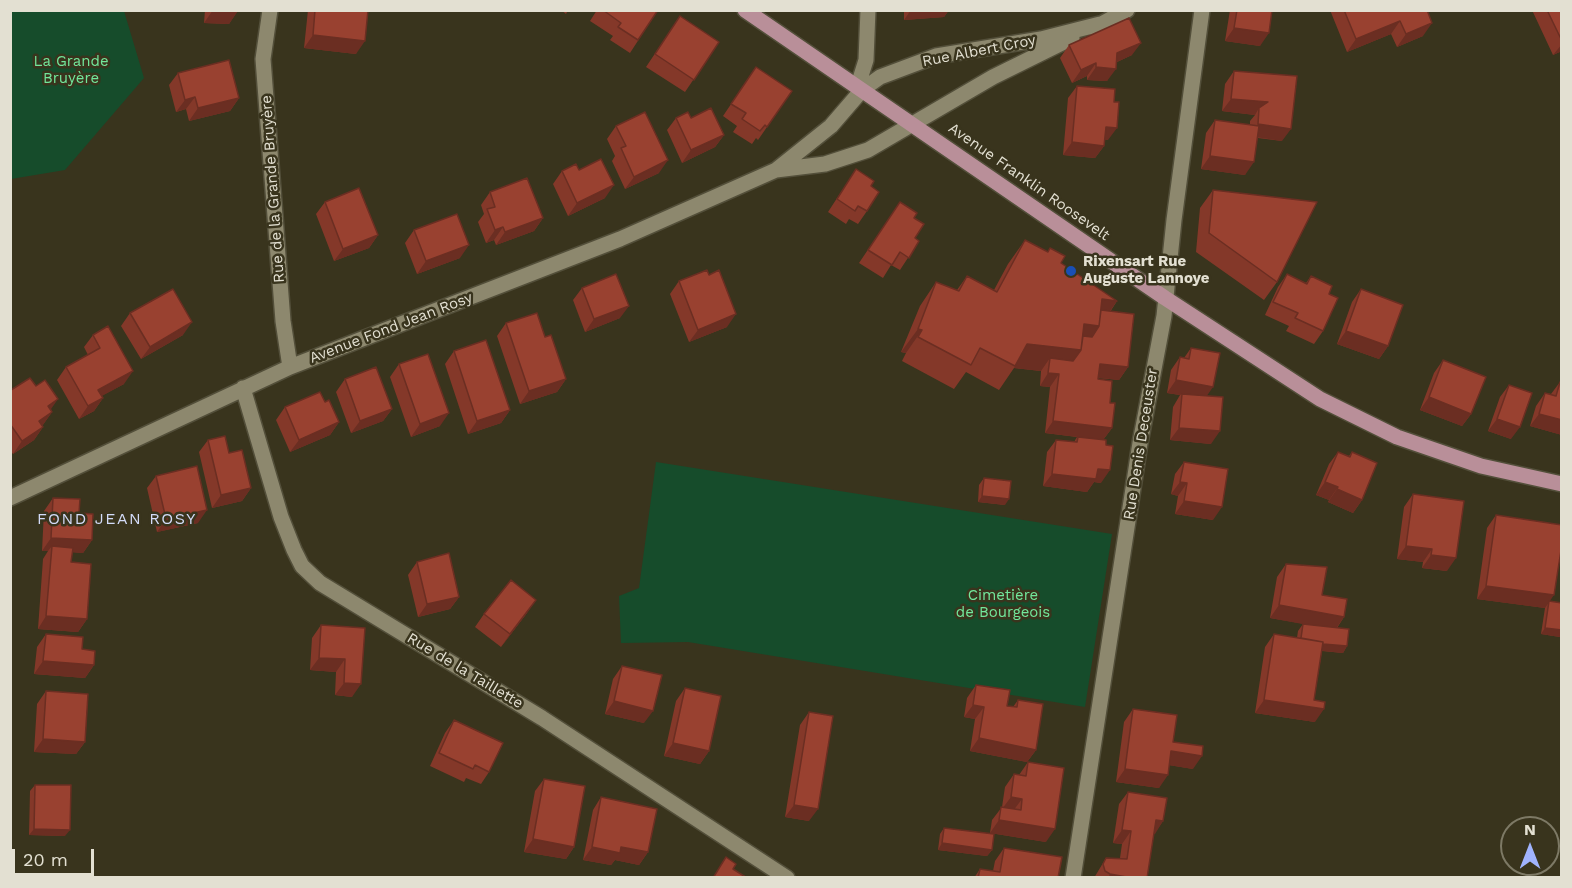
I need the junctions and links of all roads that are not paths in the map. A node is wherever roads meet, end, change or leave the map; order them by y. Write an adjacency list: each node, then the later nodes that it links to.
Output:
1 (270, 10): 11 (street, Rue de la Grande Bruyère)
2 (745, 10): 7 (main road, Avenue Franklin Roosevelt)
3 (867, 10): 7 (street)
4 (1127, 10): 6 (street, Rue Albert Croy)
5 (1202, 10): 10 (street, Rue Denis Deceuster)
6 (1100, 24): 7 (street, Rue Albert Croy); 8 (street, Rue Albert Croy)
7 (862, 90): 8 (main road, Avenue Franklin Roosevelt); 9 (street, Avenue Fond Jean Rosy)
8 (914, 124): 9 (street, Avenue Fond Jean Rosy); 10 (main road, Avenue Franklin Roosevelt)
9 (776, 170): 11 (street, Avenue Fond Jean Rosy)
10 (1165, 298): 13 (main road, Avenue Franklin Roosevelt); 16 (street, Rue Denis Deceuster)
11 (290, 367): 12 (street, Avenue Fond Jean Rosy)
12 (243, 388): 14 (street, Avenue Fond Jean Rosy); 15 (street, Rue de la Taillette)
13 (1562, 484)
14 (10, 498)
15 (787, 878)
16 (1073, 878)

